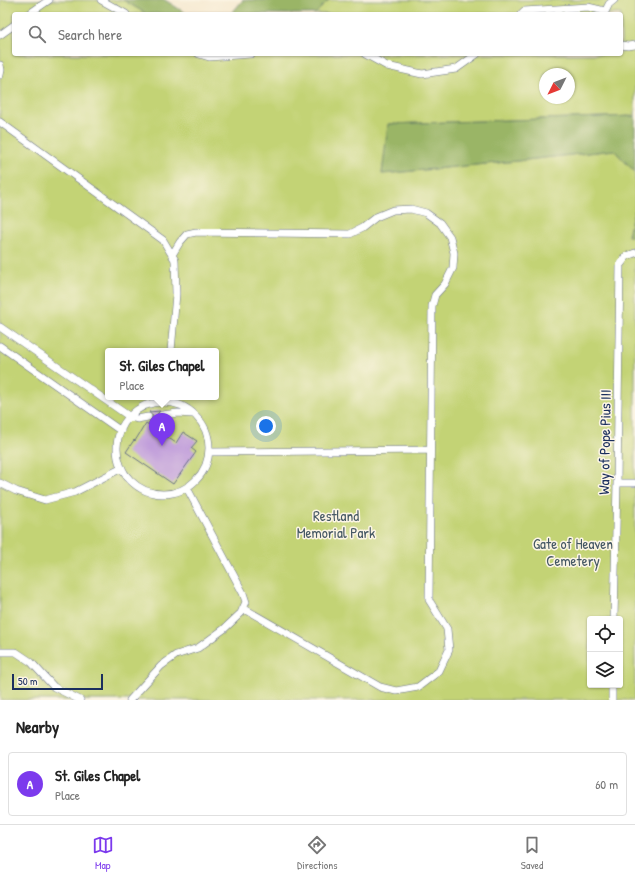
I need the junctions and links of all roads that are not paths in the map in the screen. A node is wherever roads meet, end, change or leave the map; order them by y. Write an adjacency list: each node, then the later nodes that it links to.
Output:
1 (49, 0): 4 (lane)
2 (100, 0): 5 (lane)
3 (614, 0): 8 (lane)
4 (32, 12)
5 (122, 12)
6 (523, 12): 7 (lane)
7 (601, 12)
8 (605, 12)
9 (12, 26): 10 (lane)
10 (0, 35)
11 (623, 45): 12 (lane)
12 (635, 45)
13 (206, 56): 14 (lane)
14 (223, 56)
15 (369, 56): 16 (lane)
16 (474, 56)
17 (0, 65): 18 (lane)
18 (0, 75)
19 (0, 122): 21 (lane)
20 (635, 253): 37 (lane, Way of Pope Pius III)
21 (172, 255): 24 (lane); 33 (lane)
22 (0, 328): 26 (lane)
23 (0, 346): 32 (lane)
24 (170, 348)
25 (105, 400): 30 (lane)
26 (105, 400)
27 (159, 400): 28 (lane); 30 (lane)
28 (193, 414): 29 (lane); 34 (lane)
29 (162, 415)
30 (130, 417): 31 (lane); 32 (lane)
31 (148, 417)
32 (121, 431): 35 (lane)
33 (430, 450): 34 (lane); 40 (lane)
34 (209, 452): 39 (lane)
35 (122, 468): 36 (lane); 39 (lane)
36 (0, 483)
37 (617, 483): 38 (lane); 41 (lane, Way of Pope Pius III)
38 (635, 483)
39 (187, 488): 40 (lane)
40 (243, 608): 45 (lane)
41 (614, 616)
42 (0, 652): 44 (lane)
43 (612, 688): 46 (lane)
44 (80, 700)
45 (130, 700)
46 (612, 700)

